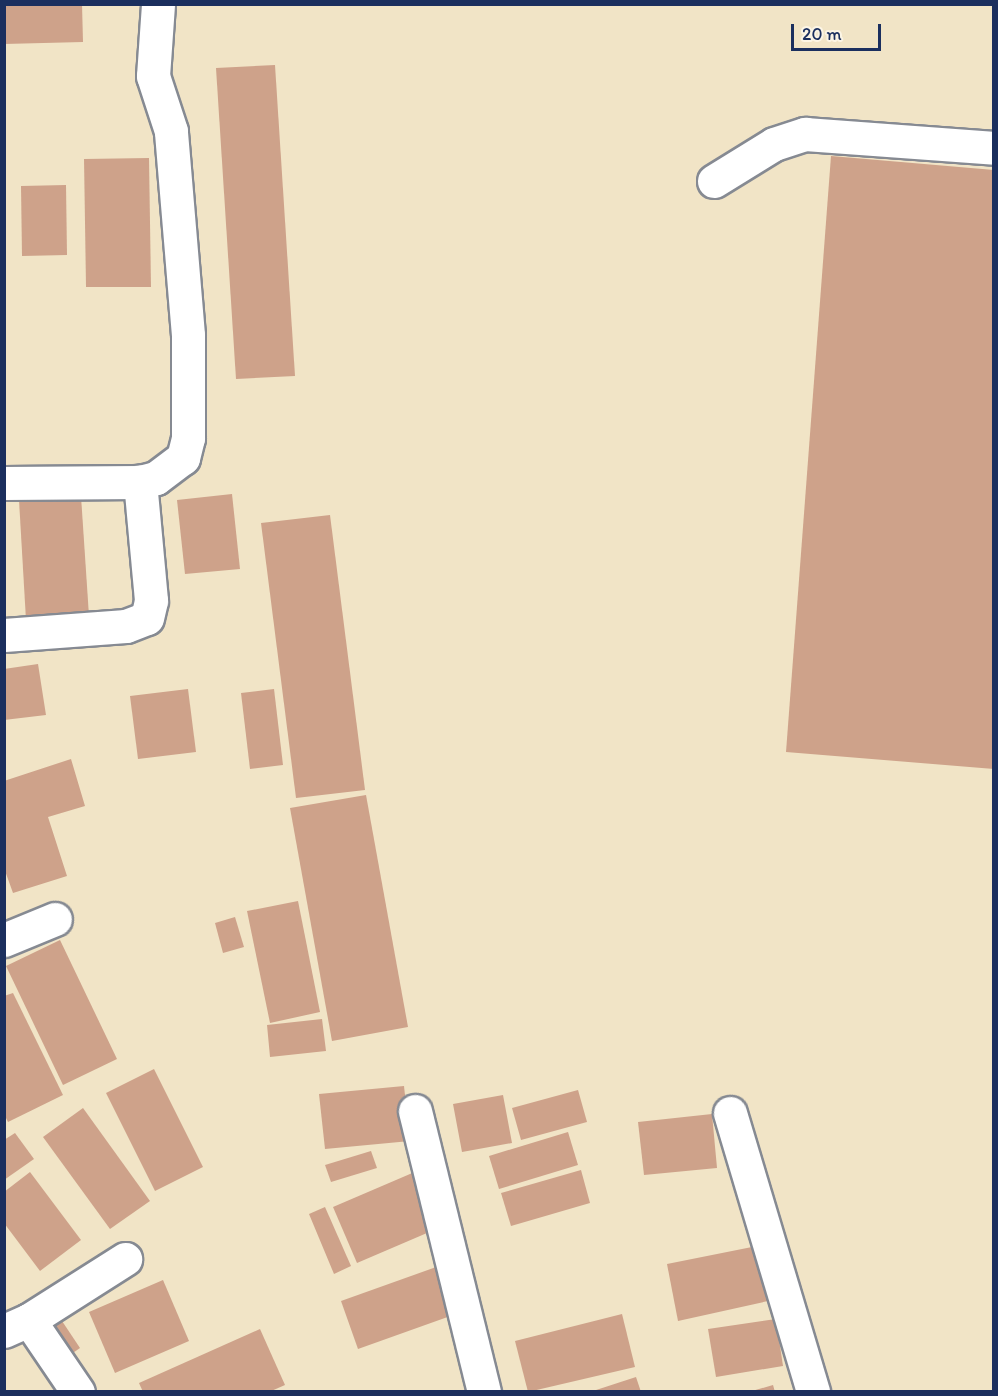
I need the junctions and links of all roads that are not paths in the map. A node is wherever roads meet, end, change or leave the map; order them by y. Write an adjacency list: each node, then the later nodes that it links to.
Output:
1 (158, 4): 4 (street)
2 (993, 148): 3 (street)
3 (714, 181)
4 (141, 482): 5 (street); 6 (street)
5 (4, 483)
6 (4, 635)
7 (55, 920): 8 (street)
8 (4, 940)
9 (415, 1111): 14 (street)
10 (729, 1113): 15 (street)
11 (125, 1259): 12 (street)
12 (16, 1325): 13 (street)
13 (78, 1392)
14 (484, 1392)
15 (813, 1392)

